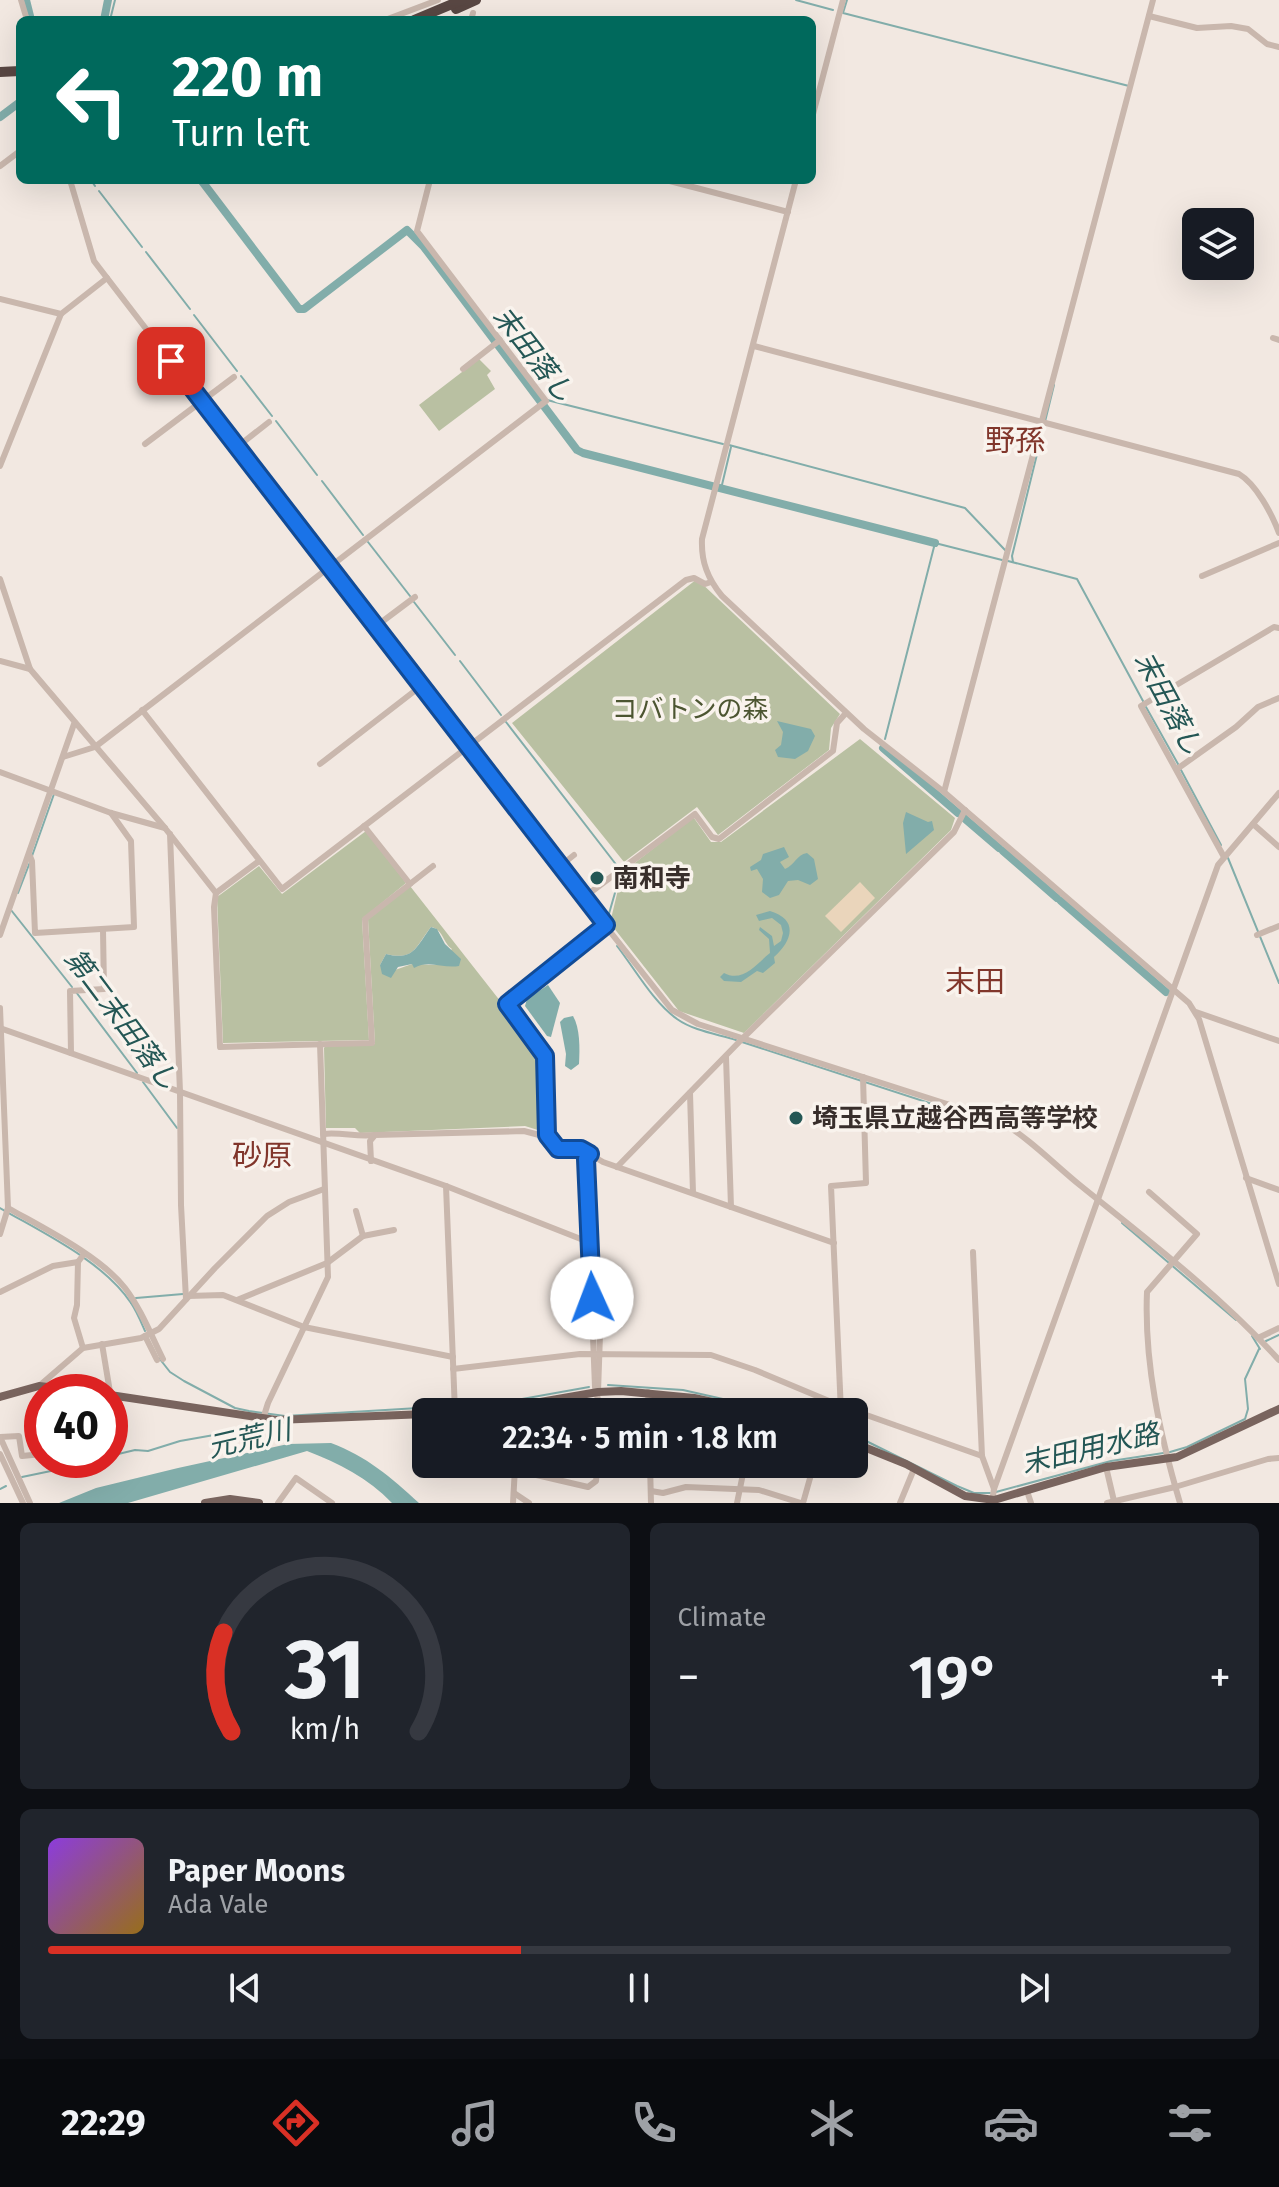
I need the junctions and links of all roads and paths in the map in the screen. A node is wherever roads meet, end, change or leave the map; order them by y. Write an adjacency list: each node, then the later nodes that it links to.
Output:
1 (438, 0): 6 (street)
2 (462, 0): 7 (highway)
3 (476, 0): 8 (highway)
4 (843, 0): 11 (street)
5 (1153, 0): 9 (street)
6 (396, 16)
7 (424, 16)
8 (439, 16)
9 (1149, 16): 10 (street); 26 (street)
10 (1279, 47)
11 (816, 103)
12 (71, 184): 17 (street)
13 (429, 184): 20 (street)
14 (681, 184): 16 (street)
15 (795, 184): 16 (street)
16 (788, 212): 21 (street)
17 (107, 278): 19 (street); 24 (street)
18 (0, 299): 19 (street)
19 (61, 314): 28 (street)
20 (500, 340): 22 (street); 34 (street)
21 (754, 346): 26 (street); 37 (street)
22 (463, 369)
23 (234, 377): 24 (street)
24 (202, 401): 29 (street); 30 (street)
25 (269, 422): 30 (street)
26 (1041, 422): 32 (street); 55 (street)
27 (0, 439): 28 (street)
28 (9, 441): 31 (street)
29 (145, 444)
30 (237, 447): 34 (street)
31 (0, 466)
32 (1279, 529)
33 (1279, 543): 35 (street)
34 (329, 566): 39 (street); 45 (street)
35 (1202, 576)
36 (0, 579): 42 (street)
37 (711, 582): 46 (street); 48 (street)
38 (415, 597): 39 (street)
39 (375, 627): 43 (street)
40 (1279, 628): 52 (street)
41 (0, 661): 42 (street)
42 (30, 669): 47 (street)
43 (421, 686): 48 (street); 51 (street)
44 (1279, 698): 52 (street)
45 (142, 710): 49 (street); 66 (street)
46 (846, 713): 55 (street); 71 (street)
47 (74, 724): 49 (street); 50 (street)
48 (467, 746): 60 (street); 68 (street)
49 (95, 747): 50 (street); 61 (street)
50 (63, 757): 54 (street)
51 (320, 764)
52 (1177, 769): 65 (street)
53 (0, 772): 54 (street)
54 (52, 791): 58 (street); 64 (street)
55 (944, 792): 57 (street)
56 (1279, 793): 59 (street)
57 (965, 810): 77 (street); 81 (street)
58 (111, 813): 61 (street); 74 (street)
59 (1253, 824): 62 (street); 65 (street)
60 (364, 826): 66 (street); 69 (street)
61 (168, 831): 70 (street); 87 (street)
62 (1279, 847)
63 (574, 855): 68 (street)
64 (30, 856): 74 (street); 75 (street)
65 (1224, 857): 77 (street)
66 (259, 861): 70 (street)
67 (433, 866): 69 (street)
68 (559, 867): 71 (street)
69 (410, 884): 83 (street)
70 (216, 893): 83 (street)
71 (583, 898): 72 (street)
72 (606, 925): 81 (street); 91 (street)
73 (1279, 926): 76 (street)
74 (103, 930): 84 (street)
75 (0, 935)
76 (1257, 935)
77 (1174, 989): 79 (street); 102 (street)
78 (0, 1008): 80 (street)
79 (1196, 1012): 82 (street); 96 (street)
80 (0, 1028): 84 (street); 104 (street)
81 (743, 1038): 85 (street); 86 (street)
82 (1279, 1041)
83 (320, 1044): 89 (street)
84 (71, 1053): 87 (street)
85 (726, 1057): 88 (street); 103 (street)
86 (863, 1077): 102 (street); 109 (street)
87 (180, 1092): 92 (street); 120 (street)
88 (690, 1093): 95 (street); 101 (street)
89 (323, 1134): 90 (street); 92 (street)
90 (375, 1135): 91 (street); 94 (street)
91 (547, 1135): 93 (street)
92 (323, 1143): 94 (street); 98 (street)
93 (590, 1154): 95 (street); 110 (street)
94 (371, 1161): 97 (street)
95 (617, 1167): 101 (street)
96 (1246, 1178): 99 (street); 118 (street)
97 (446, 1186): 110 (street); 129 (street)
98 (324, 1189): 114 (street); 120 (street)
99 (1279, 1190)
100 (1149, 1192): 115 (street)
101 (693, 1193): 103 (street)
102 (1098, 1199): 115 (street); 172 (street)
103 (731, 1207): 109 (street)
104 (8, 1208): 107 (street); 112 (street)
105 (356, 1211): 108 (street)
106 (394, 1230): 108 (street)
107 (0, 1234)
108 (363, 1236): 114 (street)
109 (834, 1243): 146 (street)
110 (593, 1244): 128 (street)
111 (973, 1252): 156 (street)
112 (84, 1254): 113 (street); 124 (street)
113 (78, 1262): 116 (street); 117 (street)
114 (327, 1263): 121 (street); 122 (street)
115 (1172, 1263): 125 (street); 154 (street)
116 (68, 1264): 117 (street); 119 (street)
117 (77, 1275): 127 (street)
118 (1279, 1284)
119 (0, 1292)
120 (187, 1297): 121 (street); 124 (street)
121 (237, 1300): 122 (street)
122 (304, 1327): 129 (street); 148 (street)
123 (1279, 1328): 125 (street)
124 (148, 1335): 126 (street); 130 (street)
125 (1258, 1338): 131 (street)
126 (102, 1344): 127 (street); 134 (street)
127 (83, 1348): 133 (street)
128 (596, 1354): 132 (street); 136 (street); 145 (street)
129 (453, 1357): 132 (street)
130 (160, 1360)
131 (1279, 1360)
132 (453, 1369): 140 (street)
133 (53, 1374)
134 (107, 1374)
135 (24, 1390): 139 (main road)
136 (598, 1392): 137 (main road); 141 (main road); 142 (street)
137 (648, 1392): 143 (street); 144 (main road)
138 (128, 1396): 148 (main road)
139 (0, 1397)
140 (453, 1398)
141 (570, 1398)
142 (599, 1398)
143 (648, 1398)
144 (694, 1398)
145 (817, 1398)
146 (841, 1398)
147 (1279, 1409): 154 (main road)
148 (264, 1415): 149 (main road)
149 (412, 1415)
150 (868, 1418): 156 (street)
151 (0, 1437): 155 (street); 170 (street)
152 (868, 1449): 159 (main road)
153 (0, 1454): 170 (street)
154 (1168, 1455): 158 (main road); 166 (street)
155 (24, 1456)
156 (982, 1456): 172 (street)
157 (1279, 1458): 166 (street)
158 (1106, 1467): 169 (main road); 174 (street)
159 (914, 1469): 172 (main road); 186 (street)
160 (515, 1478): 171 (street)
161 (555, 1478): 162 (street)
162 (596, 1478)
163 (651, 1478): 167 (street)
164 (742, 1478): 168 (street)
165 (810, 1478): 185 (street)
166 (1175, 1487): 174 (street); 188 (street)
167 (651, 1491): 168 (street); 183 (street)
168 (740, 1491): 184 (street); 185 (street)
169 (1027, 1491): 172 (main road); 187 (street)
170 (21, 1492): 175 (street); 176 (street)
171 (514, 1493): 181 (street); 182 (street)
172 (994, 1495)
173 (232, 1501): 177 (main road); 178 (main road)
174 (1110, 1502)
175 (23, 1503)
176 (30, 1503)
177 (205, 1503)
178 (259, 1503)
179 (278, 1503): 180 (street)
180 (332, 1503)
181 (513, 1503)
182 (529, 1503)
183 (651, 1503)
184 (737, 1503)
185 (802, 1503)
186 (900, 1503)
187 (1031, 1503)
188 (1180, 1503)

